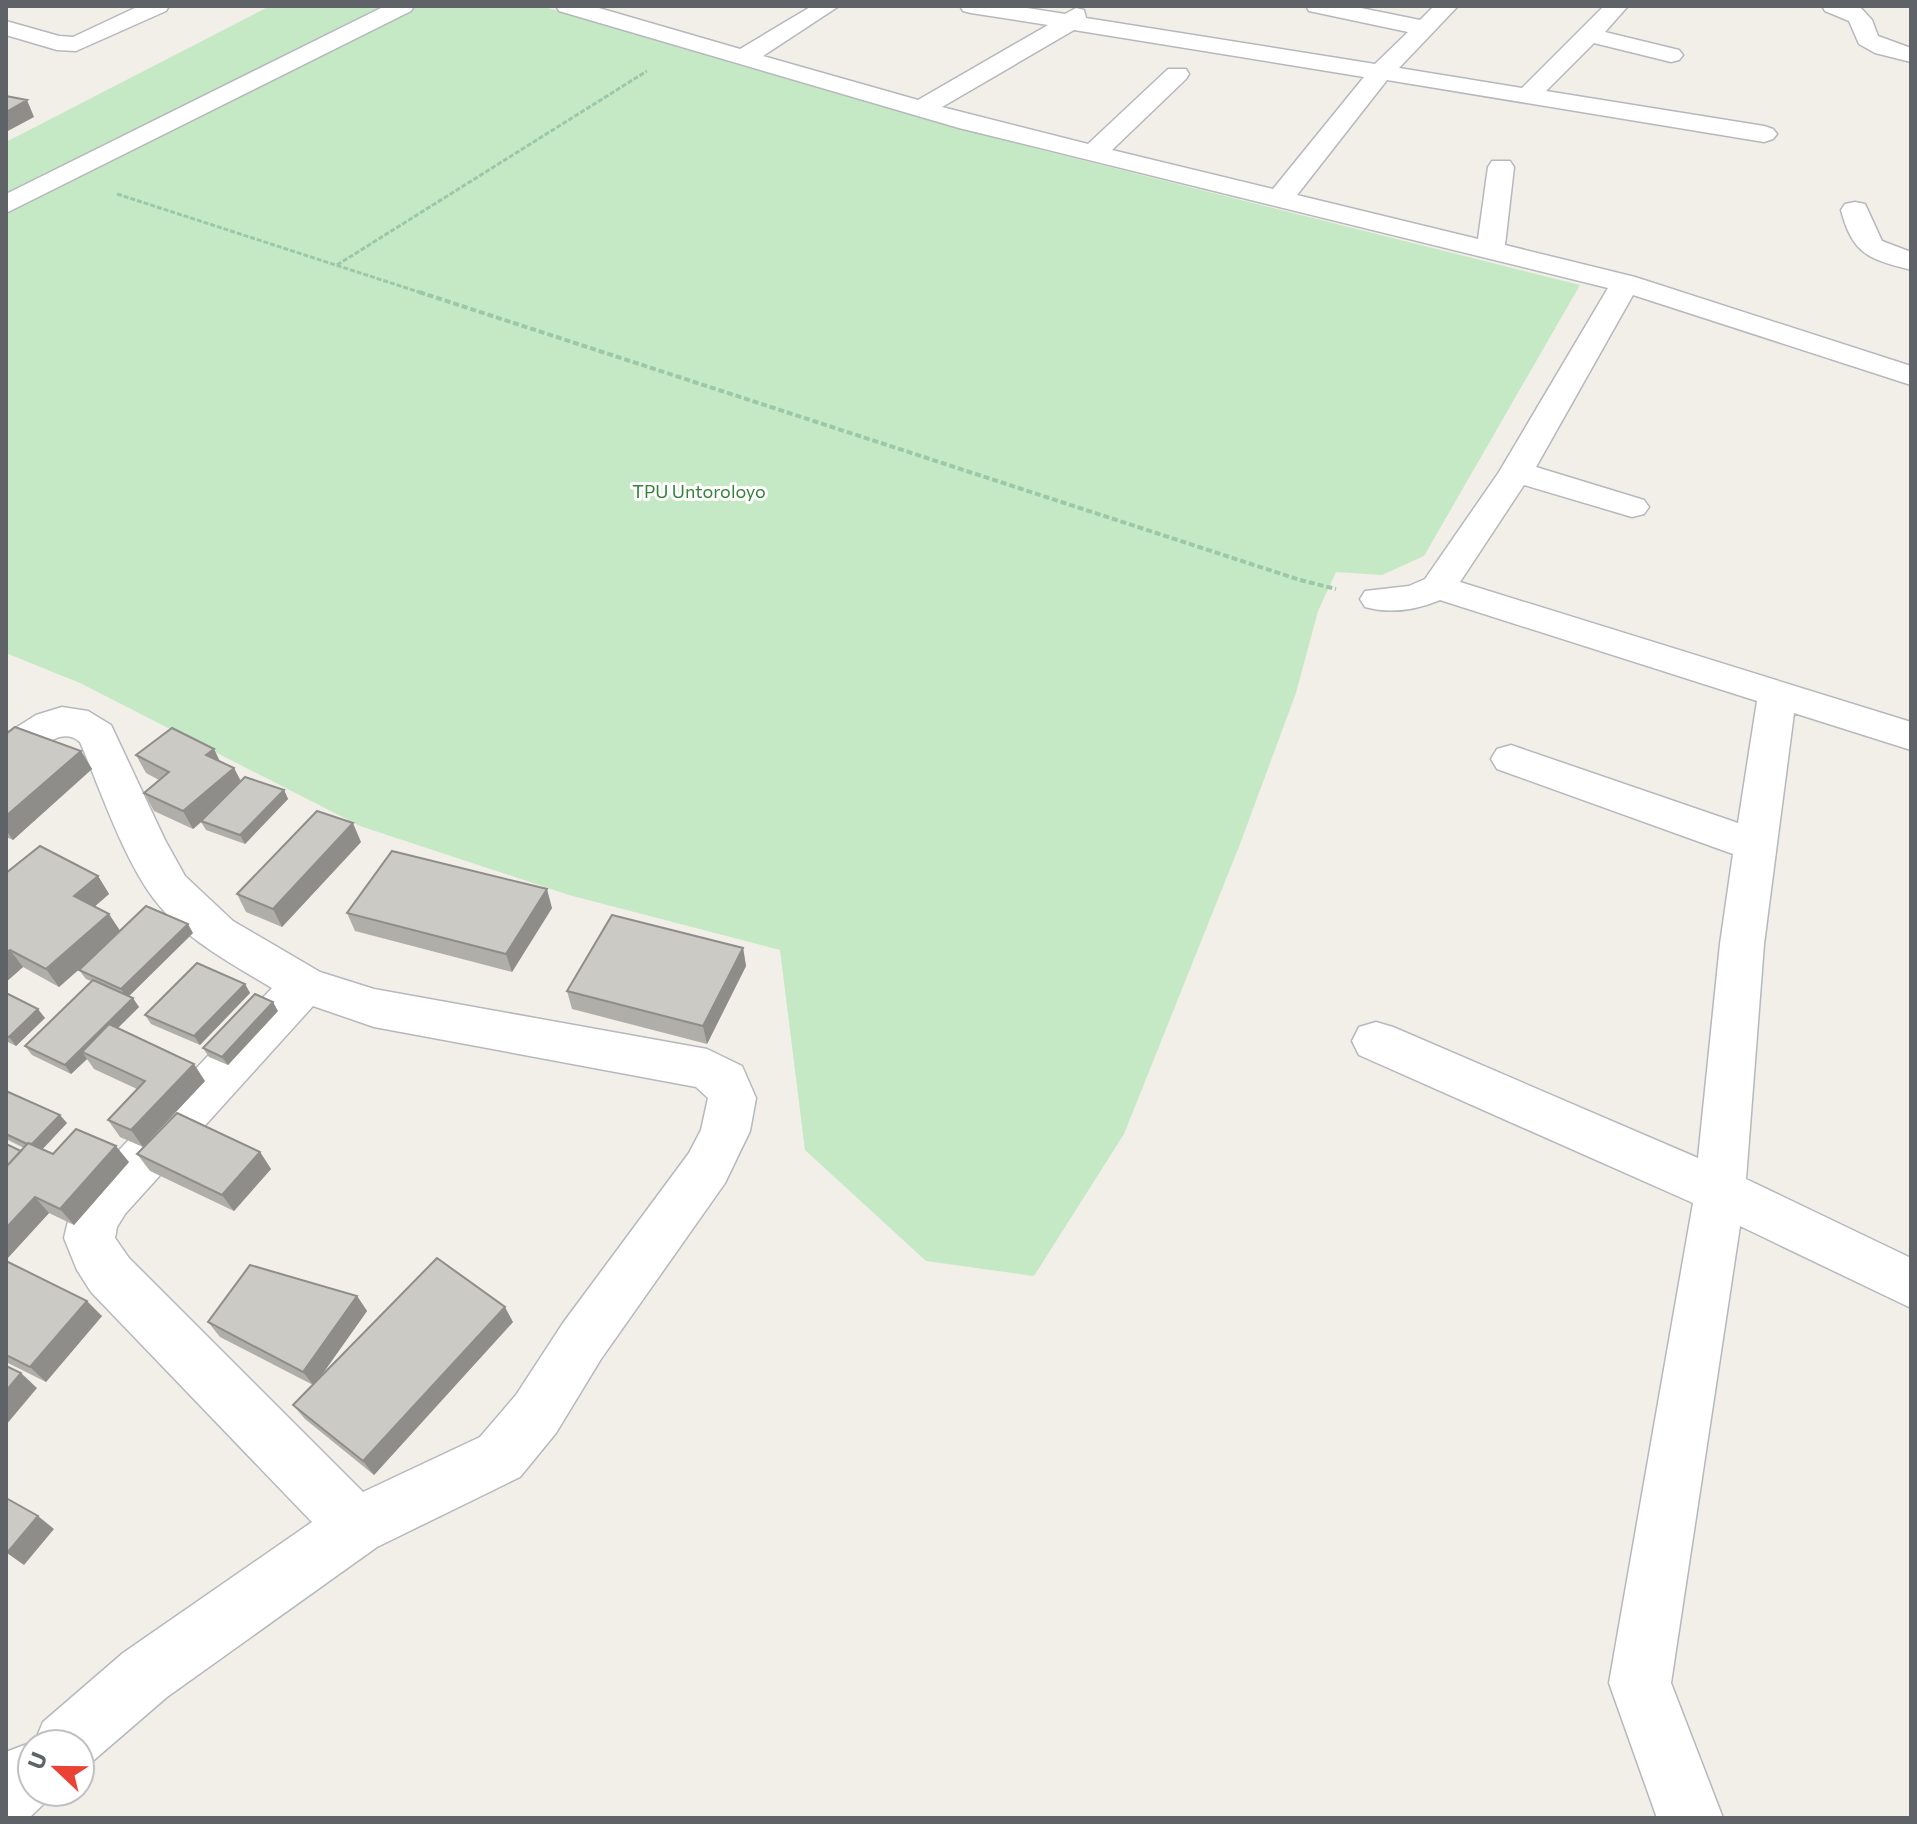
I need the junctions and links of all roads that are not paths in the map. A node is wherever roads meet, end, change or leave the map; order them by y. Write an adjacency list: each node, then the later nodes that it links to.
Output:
1 (158, 6): 12 (street)
2 (403, 6): 26 (street)
3 (567, 6): 10 (street)
4 (828, 6): 17 (street)
5 (971, 6): 11 (street)
6 (1317, 6): 13 (street)
7 (1447, 6): 13 (street)
8 (1617, 6): 14 (street)
9 (1833, 6): 16 (street)
10 (604, 10): 17 (street)
11 (1076, 14): 18 (street); 21 (street)
12 (6, 28)
13 (1425, 28): 18 (street)
14 (1589, 35): 15 (street); 20 (street)
15 (1671, 55)
16 (1911, 55)
17 (742, 58): 21 (street)
18 (1380, 73): 20 (street); 25 (street)
19 (1177, 74): 23 (street)
20 (1528, 96): 22 (street)
21 (921, 109): 23 (street)
22 (1764, 134)
23 (1094, 153): 25 (street)
24 (1501, 167): 28 (street)
25 (1281, 197): 28 (street)
26 (6, 205)
27 (1855, 210): 29 (street)
28 (1490, 252): 30 (street)
29 (1911, 261)
30 (1625, 283): 31 (street); 32 (street)
31 (1911, 376)
32 (1516, 472): 33 (street); 34 (street)
33 (1632, 507)
34 (1438, 587): 35 (street); 36 (street)
35 (1378, 599)
36 (1777, 695): 38 (street); 41 (street)
37 (23, 724): 39 (street); 42 (street)
38 (1911, 736)
39 (6, 756)
40 (1511, 759): 41 (street)
41 (1756, 846): 44 (street)
42 (304, 985): 46 (street); 46 (street)
43 (1376, 1041): 44 (street)
44 (1720, 1191): 45 (street); 48 (street)
45 (1911, 1284)
46 (356, 1526): 47 (street)
47 (84, 1728)
48 (1690, 1818)

